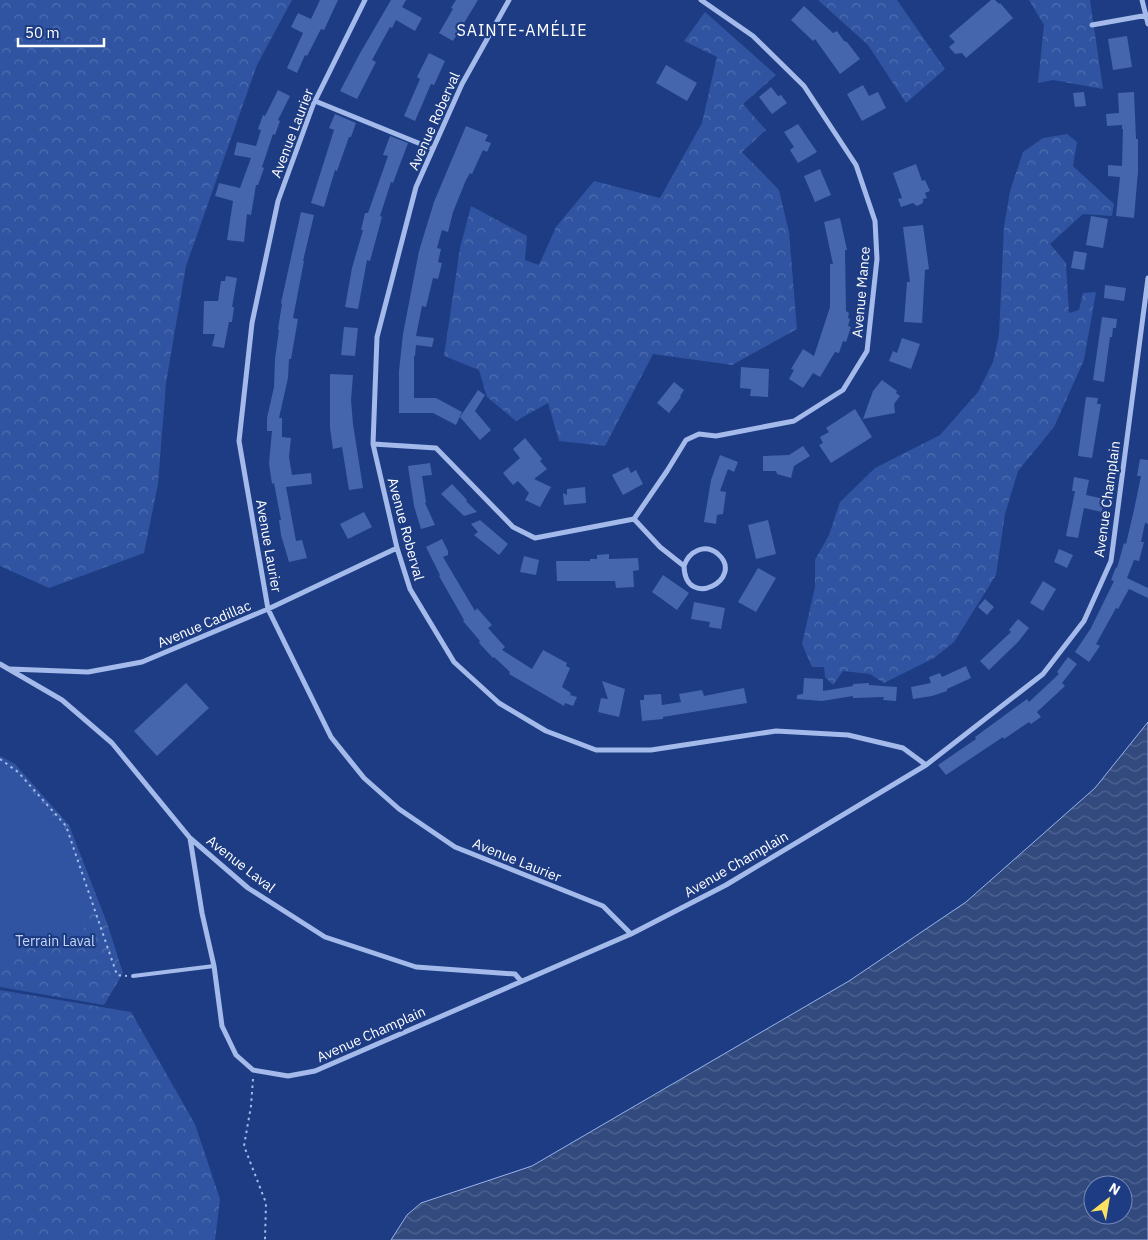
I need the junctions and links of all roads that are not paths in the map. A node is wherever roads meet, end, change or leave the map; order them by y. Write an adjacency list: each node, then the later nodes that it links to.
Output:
1 (365, 0): 8 (street, Avenue Laurier)
2 (509, 0): 9 (street, Avenue Roberval)
3 (701, 0): 12 (street, Avenue Mance)
4 (1142, 0): 5 (street)
5 (1147, 15): 6 (street); 7 (street)
6 (1148, 24)
7 (1092, 25)
8 (315, 101): 9 (street); 15 (street, Avenue Laurier)
9 (433, 149): 11 (street, Avenue Roberval)
10 (1148, 278): 18 (street, Avenue Champlain)
11 (373, 444): 12 (street); 13 (street, Avenue Roberval)
12 (634, 518): 14 (street)
13 (397, 548): 15 (street, Avenue Cadillac); 18 (street, Avenue Roberval)
14 (684, 566): 14 (street)
15 (268, 609): 17 (street, Avenue Cadillac); 20 (street, Avenue Laurier)
16 (0, 664): 17 (street, Avenue Laval)
17 (8, 669): 19 (street, Avenue Laval)
18 (926, 766): 20 (street, Avenue Champlain)
19 (190, 838): 21 (street); 23 (street, Avenue Laval)
20 (631, 934): 23 (street, Avenue Champlain)
21 (214, 966): 22 (lane); 23 (street, Avenue Champlain)
22 (132, 976)
23 (521, 981)

